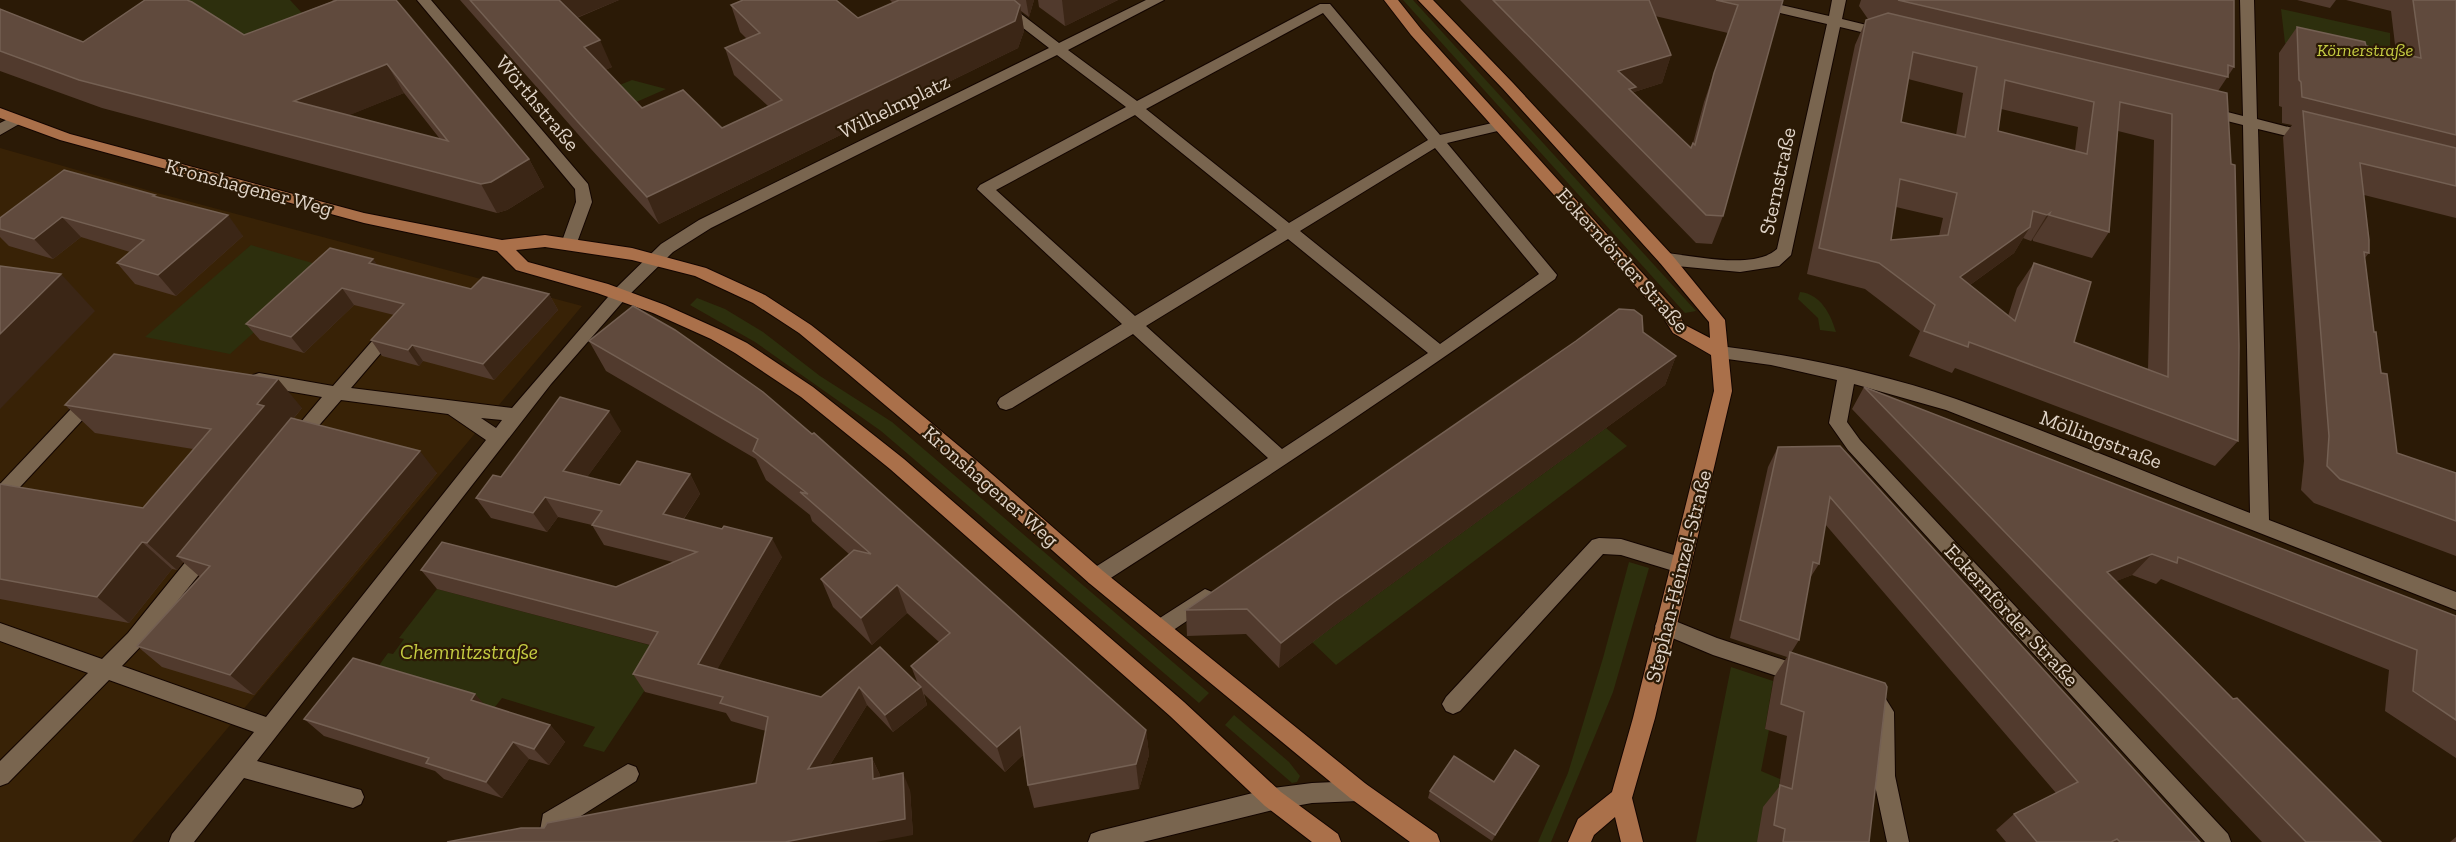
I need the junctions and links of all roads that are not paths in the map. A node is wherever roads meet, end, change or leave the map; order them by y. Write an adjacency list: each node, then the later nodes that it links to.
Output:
1 (994, 0): 11 (street)
2 (1157, 0): 11 (street, Wilhelmplatz)
3 (1390, 0): 17 (main road, Eckernförder Straße)
4 (1425, 0): 25 (main road, Eckernförder Straße)
5 (1742, 0): 9 (street)
6 (1839, 0): 9 (street, Sternstraße)
7 (2247, 0): 16 (street)
8 (427, 1): 22 (street, Wörthstraße)
9 (1834, 22): 10 (street); 25 (street, Sternstraße)
10 (1901, 38)
11 (1059, 49): 12 (street); 24 (street, Wilhelmplatz)
12 (1135, 107): 19 (street); 21 (street); 28 (street)
13 (2193, 108): 16 (street)
14 (0, 113): 15 (main road, Kronshagener Weg)
15 (16, 120): 18 (street); 23 (main road, Kronshagener Weg)
16 (2251, 122): 20 (street); 42 (street)
17 (1501, 126): 19 (street); 29 (main road, Eckernförder Straße)
18 (0, 130)
19 (1438, 140): 21 (street); 30 (street)
20 (2331, 142)
21 (1290, 230): 28 (street); 30 (street)
22 (569, 244): 23 (main road, Kronshagener Weg); 24 (main road, Kronshagener Weg)
23 (502, 246): 26 (main road)
24 (655, 260): 26 (street); 45 (main road, Kronshagener Weg)
25 (1666, 260): 29 (main road, Eckernförder Straße)
26 (620, 294): 37 (street); 62 (main road)
27 (396, 323): 34 (street)
28 (1134, 324): 35 (street); 40 (street)
29 (1720, 352): 31 (street, Möllingstraße); 44 (main road, Stephan-Heinzel-Straße)
30 (1440, 353): 40 (street)
31 (1847, 375): 42 (street, Möllingstraße); 71 (street, Eckernförder Straße)
32 (245, 378): 34 (street)
33 (107, 383): 41 (street)
34 (336, 393): 36 (street); 39 (street)
35 (1006, 402)
36 (452, 408): 37 (street); 38 (street)
37 (515, 415): 38 (street)
38 (497, 438): 55 (street)
39 (282, 458)
40 (1281, 459): 45 (street)
41 (0, 496)
42 (2260, 525): 47 (street, Möllingstraße)
43 (222, 532): 51 (street)
44 (1680, 565): 48 (main road, Stephan-Heinzel-Straße); 54 (street)
45 (1096, 577): 49 (main road, Kronshagener Weg)
46 (1215, 591): 49 (street)
47 (2456, 601)
48 (1665, 626): 52 (street); 61 (main road, Stephan-Heinzel-Straße)
49 (1159, 629): 59 (main road, Kronshagener Weg)
50 (0, 632): 51 (street)
51 (106, 670): 55 (street); 58 (street)
52 (1820, 681)
53 (1863, 695): 70 (street)
54 (1453, 704)
55 (270, 728): 56 (street)
56 (239, 767): 60 (street); 63 (street)
57 (628, 774): 64 (street)
58 (0, 776)
59 (1358, 790): 62 (street); 67 (main road, Kronshagener Weg)
60 (353, 797)
61 (1621, 798): 68 (main road); 69 (main road, Stephan-Heinzel-Straße)
62 (1273, 799): 65 (street); 66 (main road)
63 (180, 842)
64 (549, 842)
65 (1099, 842)
66 (1330, 842)
67 (1429, 842)
68 (1579, 842)
69 (1632, 842)
70 (1898, 842)
71 (2220, 842)

